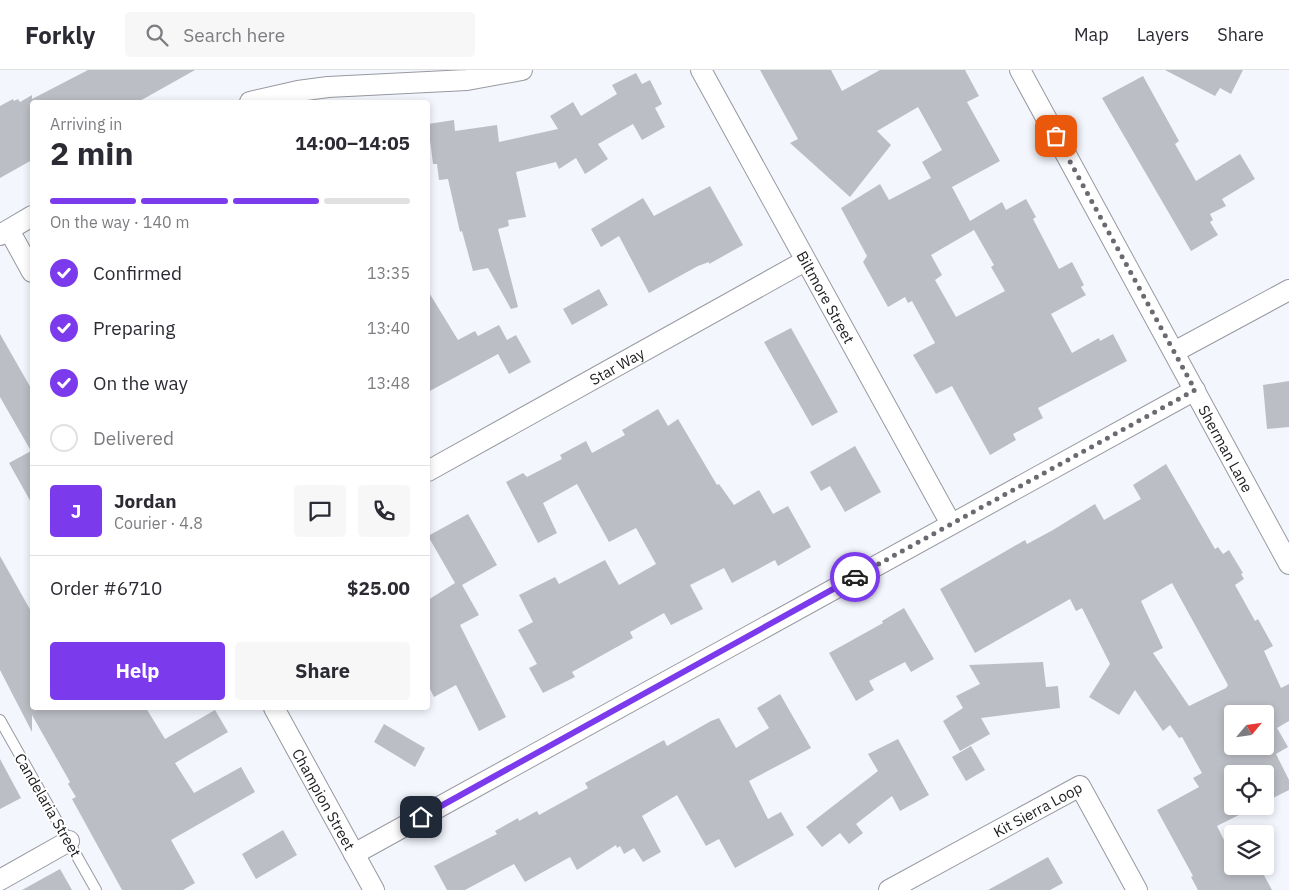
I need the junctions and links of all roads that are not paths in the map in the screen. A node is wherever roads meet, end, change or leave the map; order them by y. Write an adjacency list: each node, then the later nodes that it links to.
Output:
1 (522, 70): 4 (street)
2 (701, 70): 8 (street, Biltmore Street)
3 (1020, 70): 11 (street, Sherman Lane)
4 (330, 95): 5 (street)
5 (258, 100)
6 (30, 217): 7 (street)
7 (5, 232): 9 (street)
8 (805, 261): 13 (street, Star Way); 14 (street, Biltmore Street)
9 (30, 269)
10 (1289, 290): 11 (street)
11 (1174, 352): 12 (street, Sherman Lane)
12 (1195, 390): 14 (street); 15 (street, Sherman Lane)
13 (430, 470)
14 (951, 524): 19 (street)
15 (1289, 564)
16 (275, 710): 19 (street, Champion Street)
17 (0, 720): 18 (lane, Candelaria Street)
18 (69, 842): 20 (street); 21 (lane, Candelaria Street)
19 (354, 854): 22 (street, Champion Street)
20 (0, 880)
21 (96, 890)
22 (374, 890)
23 (889, 890): 24 (street, Kit Sierra Loop)
24 (1137, 890)

